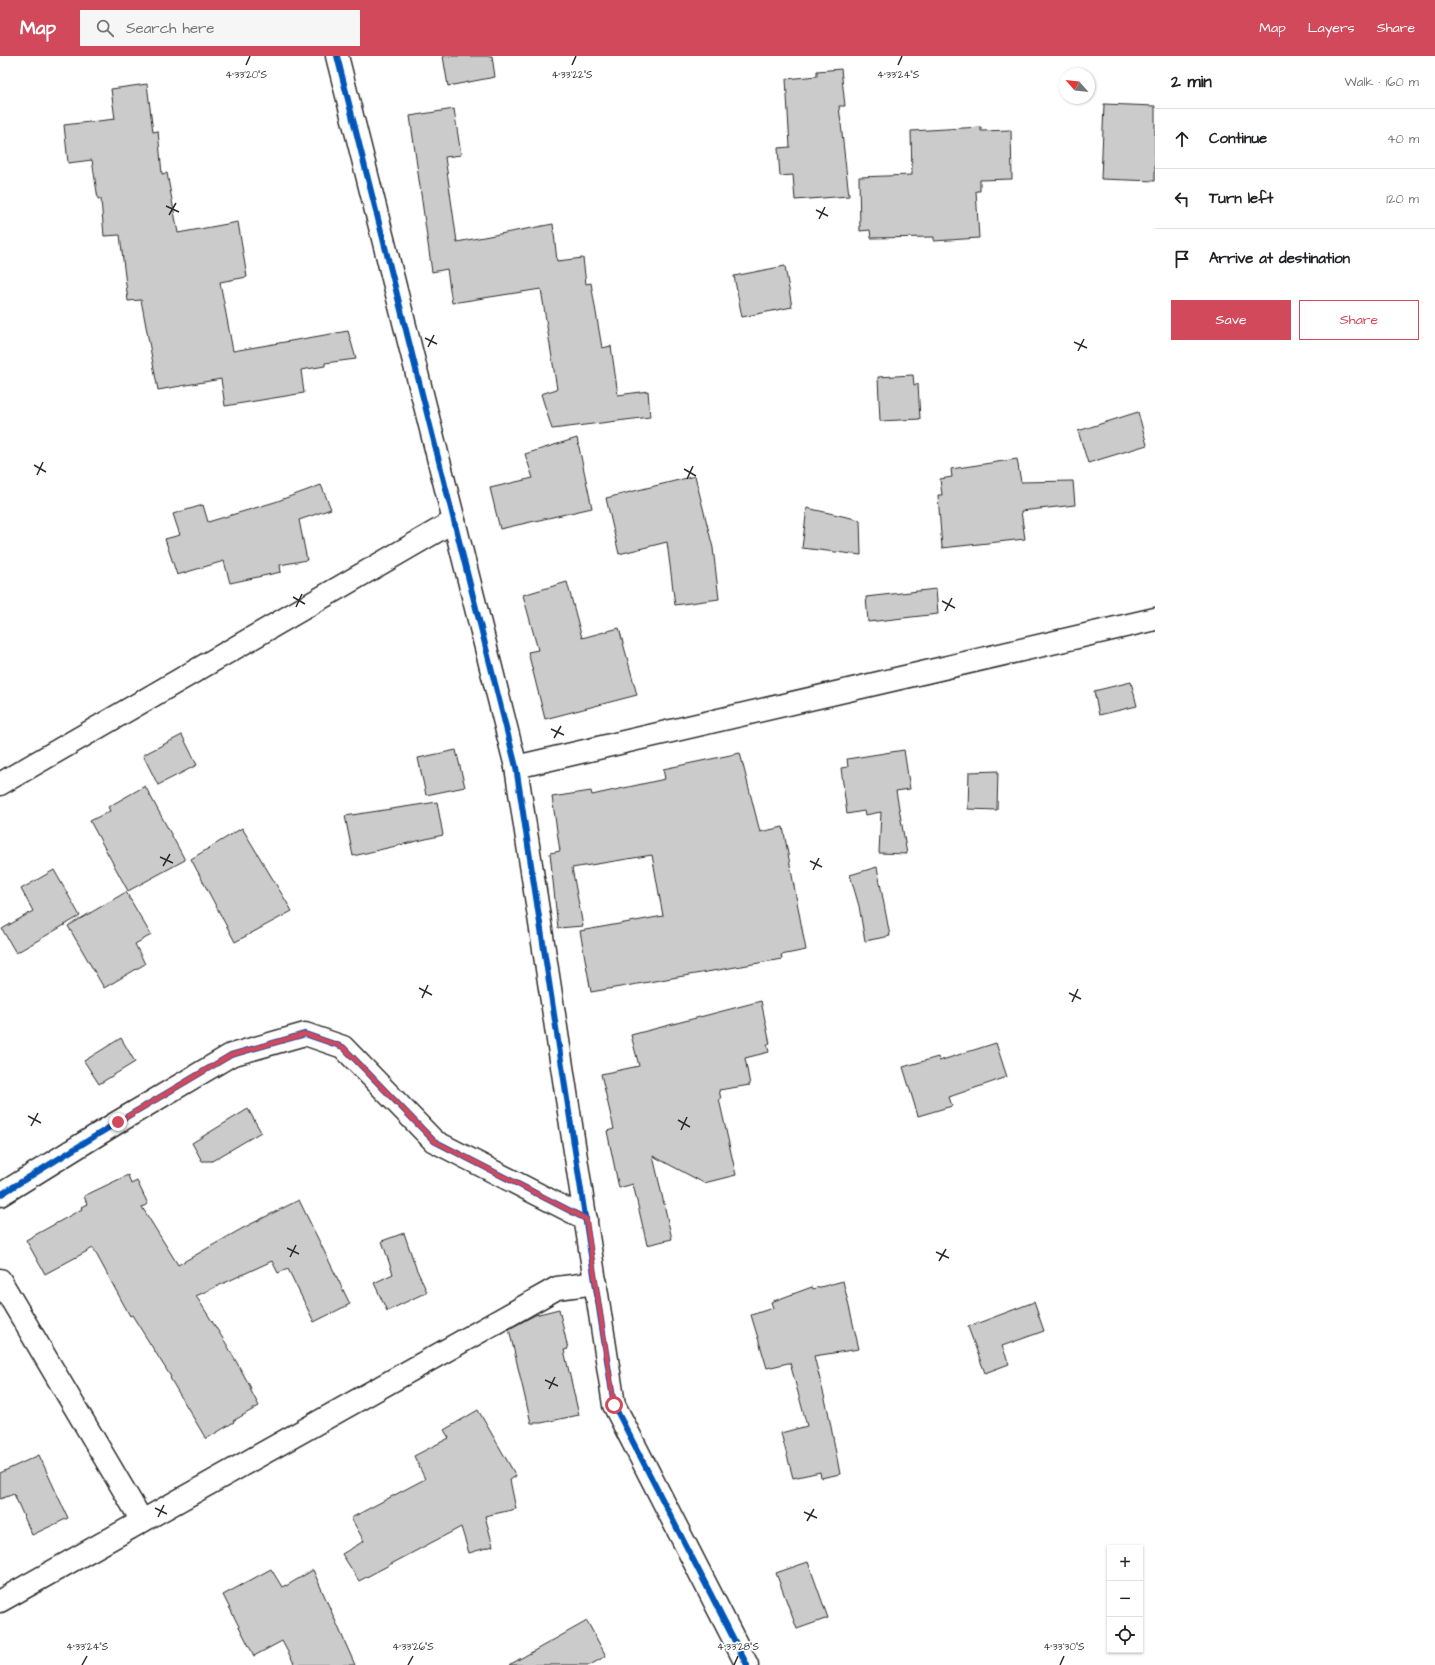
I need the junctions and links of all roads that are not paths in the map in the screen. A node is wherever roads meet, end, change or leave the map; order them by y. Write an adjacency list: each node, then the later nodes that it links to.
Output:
1 (336, 56): 2 (street)
2 (454, 521): 4 (street); 5 (street)
3 (1155, 619): 4 (street)
4 (516, 768): 7 (street)
5 (0, 784)
6 (0, 1196): 7 (street)
7 (586, 1219): 9 (street)
8 (0, 1280): 10 (street)
9 (596, 1283): 10 (street); 12 (street)
10 (142, 1521): 11 (street)
11 (0, 1601)
12 (747, 1665)

